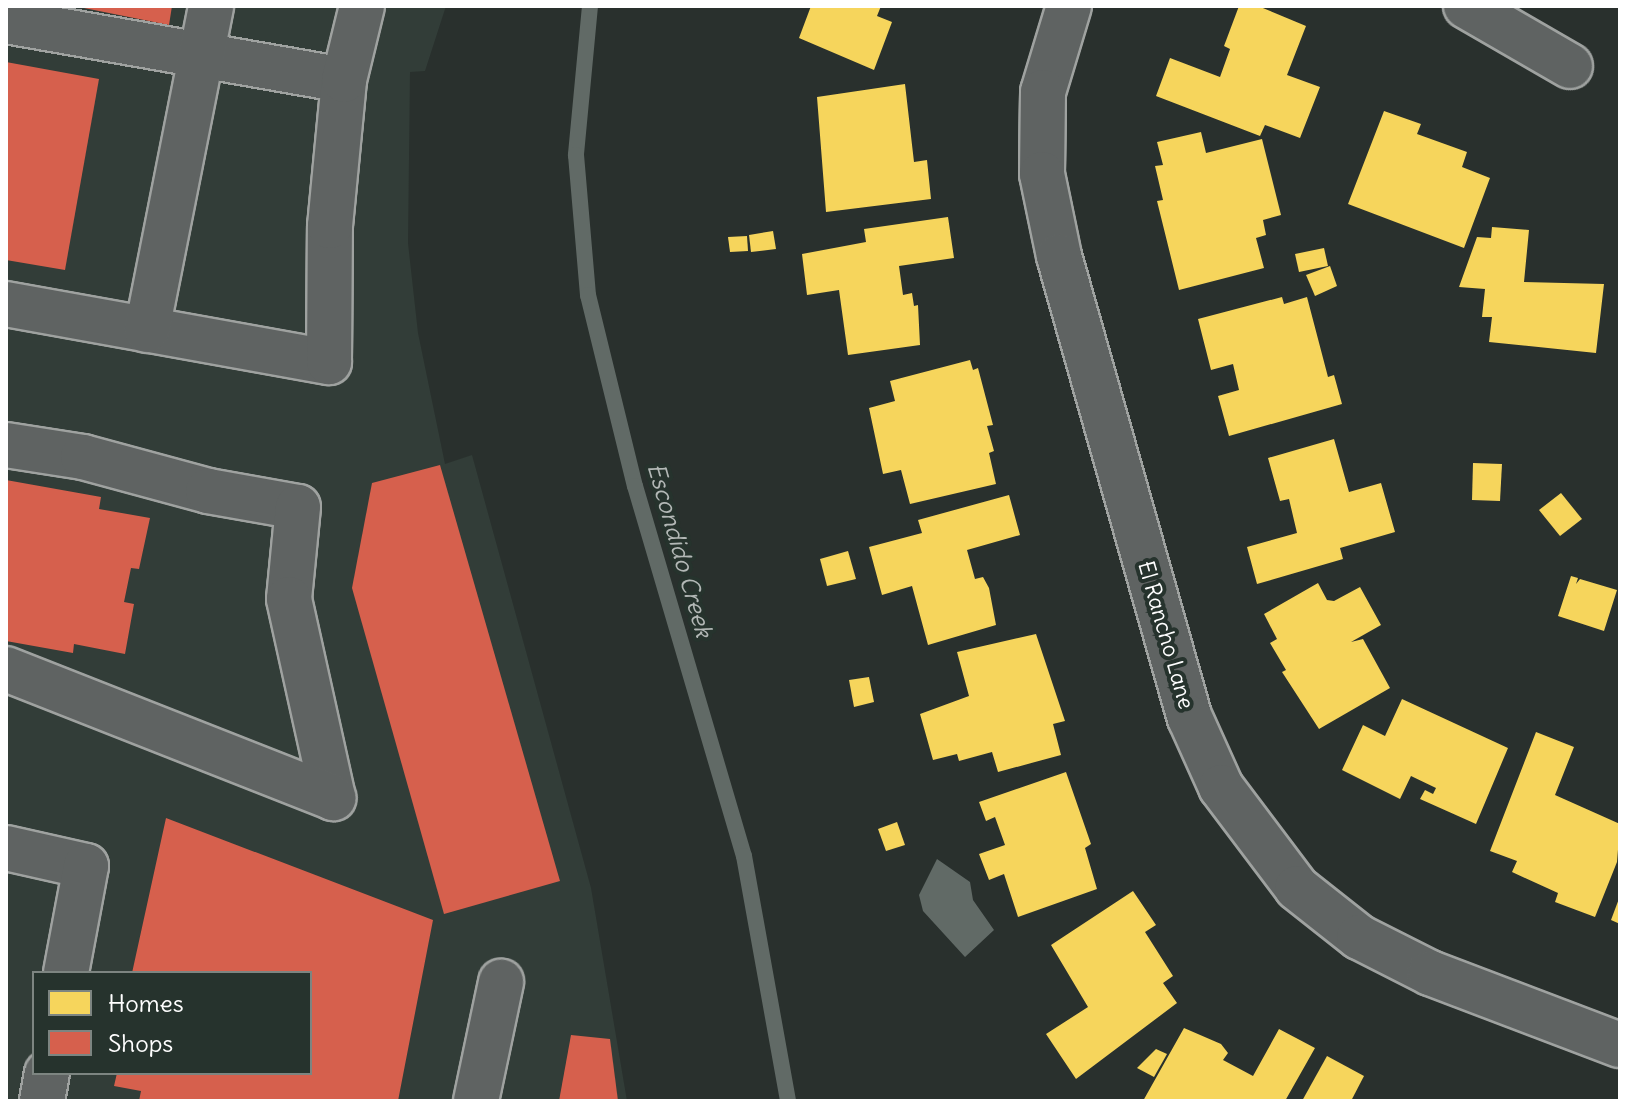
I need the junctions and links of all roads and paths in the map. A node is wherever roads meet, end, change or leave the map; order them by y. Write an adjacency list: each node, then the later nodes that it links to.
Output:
1 (211, 6): 6 (street)
2 (362, 6): 8 (street)
3 (1069, 6): 18 (street, El Rancho Lane)
4 (1466, 6): 7 (street)
5 (6, 21): 6 (street)
6 (201, 55): 8 (street); 10 (street)
7 (1570, 66)
8 (344, 80): 10 (street)
9 (6, 304): 10 (street)
10 (147, 330)
11 (6, 445): 13 (street)
12 (6, 468): 13 (street)
13 (158, 474): 14 (street)
14 (6, 669)
15 (6, 848): 16 (street)
16 (66, 971)
17 (501, 982): 21 (street)
18 (1620, 1045)
19 (47, 1075): 20 (street)
20 (42, 1101)
21 (476, 1101)

